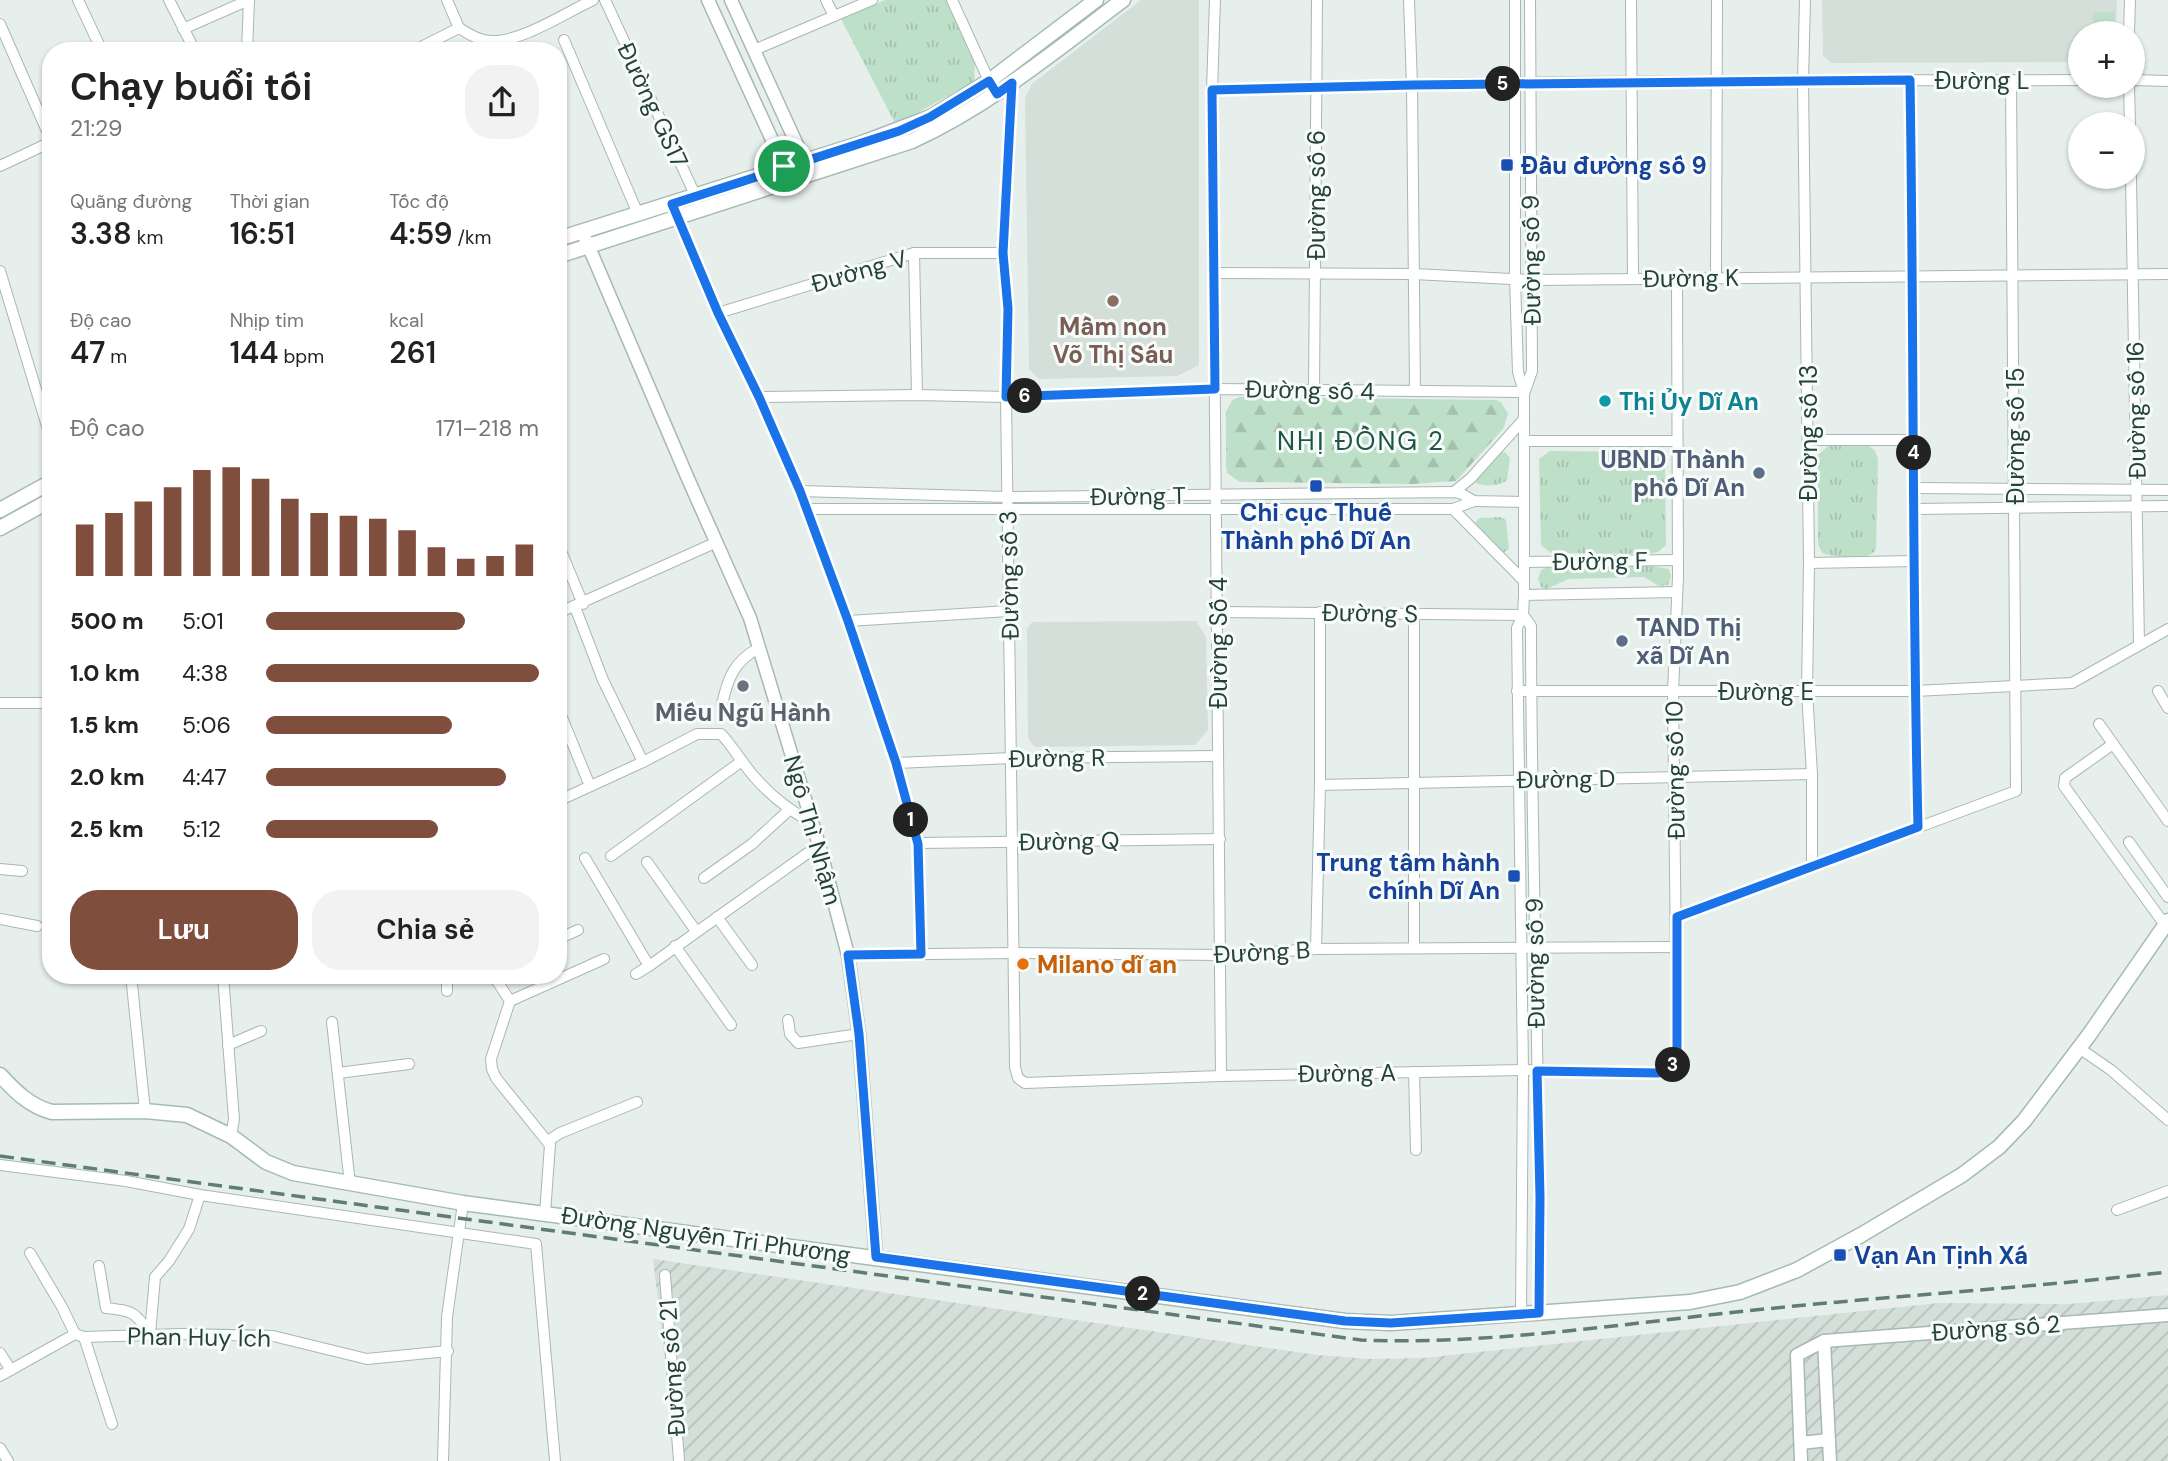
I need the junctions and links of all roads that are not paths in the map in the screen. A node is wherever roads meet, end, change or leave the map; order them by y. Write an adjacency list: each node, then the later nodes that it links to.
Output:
1 (78, 0): 28 (street)
2 (169, 0): 27 (street)
3 (249, 0): 27 (street); 30 (street)
4 (447, 0): 26 (street)
5 (593, 0): 26 (street)
6 (605, 0): 59 (street, Đường GS17)
7 (708, 0): 34 (street)
8 (731, 0): 33 (street)
9 (826, 0): 23 (street)
10 (872, 0): 23 (street)
11 (952, 0): 39 (street)
12 (1096, 0): 39 (main road)
13 (1123, 0): 44 (main road)
14 (1215, 0): 49 (street, Đường Số 4)
15 (1317, 0): 48 (street, Đường số 6)
16 (1409, 0): 47 (street)
17 (1515, 0): 45 (street, Đường số 9)
18 (1530, 0): 46 (street, Đường số 9)
19 (1631, 0): 42 (street)
20 (1717, 0): 40 (street)
21 (1805, 0): 35 (street, Đường số 13)
22 (2130, 0): 24 (street)
23 (834, 16): 33 (street)
24 (2129, 21)
25 (0, 24): 51 (street)
26 (460, 28): 31 (street)
27 (183, 29): 29 (street)
28 (98, 42)
29 (190, 42)
30 (247, 42)
31 (431, 42)
32 (567, 47): 61 (street)
33 (754, 50): 34 (street); 53 (street)
34 (735, 59): 55 (street)
35 (1803, 80): 36 (street, Đường L); 40 (street, Đường L); 76 (street, Đường số 13)
36 (1910, 80): 37 (street, Đường L); 73 (street)
37 (2011, 80): 38 (street, Đường L); 74 (street, Đường số 15)
38 (2068, 80)
39 (989, 81): 50 (main road); 53 (main road)
40 (1715, 81): 42 (street, Đường L); 77 (street)
41 (2145, 81): 43 (street)
42 (1630, 82): 46 (street, Đường L); 80 (street)
43 (2168, 82)
44 (1012, 83): 50 (main road); 67 (street, Đường số 3)
45 (1514, 83): 46 (street, Đường L); 47 (street, Đường L); 79 (street, Đường số 9)
46 (1529, 83): 81 (street, Đường số 9)
47 (1412, 85): 48 (street, Đường L); 70 (street)
48 (1316, 86): 49 (street, Đường L); 72 (street, Đường số 6)
49 (1212, 90): 69 (street, Đường Số 4)
50 (997, 94): 56 (main road)
51 (42, 120)
52 (42, 145): 54 (street)
53 (804, 160): 55 (main road); 56 (main road)
54 (0, 166)
55 (784, 166): 57 (main road); 59 (main road)
56 (811, 174): 57 (main road)
57 (790, 181): 59 (main road)
58 (2131, 189): 75 (street, Đường số 16)
59 (699, 203): 60 (main road)
60 (675, 211): 61 (main road); 64 (main road); 82 (street)
61 (638, 214): 62 (main road)
62 (582, 232): 63 (main road); 64 (street, Ngô Thì Nhậm)
63 (567, 236)
64 (587, 246): 65 (main road); 118 (street, Ngô Thì Nhậm)
65 (567, 253)
66 (914, 253): 67 (street, Đường V); 82 (street, Đường V); 87 (street)
67 (1003, 253): 89 (street, Đường số 3)
68 (0, 271): 90 (street)
69 (1214, 273): 72 (street, Đường K); 83 (street, Đường Số 4)
70 (1414, 274): 72 (street, Đường K); 79 (street, Đường K); 85 (street)
71 (2168, 274): 75 (street, Đường K)
72 (1316, 275): 84 (street, Đường số 6)
73 (1913, 275): 74 (street, Đường K); 76 (street, Đường K); 93 (street)
74 (2014, 275): 75 (street, Đường K); 98 (street, Đường số 15)
75 (2134, 275): 99 (street, Đường số 16)
76 (1807, 276): 77 (street, Đường K); 92 (street, Đường số 13)
77 (1716, 277): 78 (street, Đường K)
78 (1678, 278): 80 (street, Đường K); 95 (street, Đường số 10)
79 (1515, 279): 81 (street, Đường K); 86 (street, Đường số 9)
80 (1633, 279): 81 (street, Đường K)
81 (1533, 280): 86 (street, Đường số 9)
82 (718, 313): 88 (street)
83 (1215, 389): 84 (street, Đường số 4); 89 (street, Đường số 4); 103 (street, Đường Số 4)
84 (1314, 390): 85 (street, Đường số 4)
85 (1415, 391): 86 (street, Đường số 4)
86 (1524, 392): 91 (street, Đường số 9)
87 (916, 395): 88 (street, Đường số 4); 89 (street, Đường số 4)
88 (759, 397): 101 (street)
89 (1006, 397): 104 (street, Đường số 3)
90 (42, 409)
91 (1524, 419): 94 (street, Đường số 9); 102 (street)
92 (1808, 440): 93 (street); 122 (street, Đường số 13)
93 (1913, 440): 97 (street)
94 (1524, 441): 95 (street); 106 (street, Đường số 9)
95 (1677, 441): 119 (street, Đường số 10)
96 (42, 487): 114 (main road)
97 (1914, 488): 98 (street); 113 (street)
98 (2015, 488): 99 (street); 109 (street, Đường số 15)
99 (2137, 488): 100 (street); 108 (street, Đường số 16)
100 (2168, 490)
101 (800, 491): 104 (street, Đường T); 111 (street)
102 (1454, 492): 103 (street, Đường T); 105 (street, Đường T)
103 (1217, 495): 104 (street, Đường T); 116 (street, Đường Số 4)
104 (1007, 497): 115 (street, Đường số 3)
105 (1474, 501): 106 (street, Đường T); 112 (street, Đường T)
106 (1524, 502): 121 (street, Đường số 9)
107 (42, 505): 117 (main road)
108 (2137, 505): 109 (street); 110 (street); 136 (street, Đường số 16)
109 (2015, 506): 113 (street); 138 (street, Đường số 15)
110 (2168, 506)
111 (806, 509): 115 (street, Đường T); 134 (street)
112 (1454, 509): 116 (street, Đường T); 124 (street)
113 (1915, 509): 120 (street)
114 (0, 510)
115 (1008, 510): 116 (street, Đường T); 129 (street, Đường số 3)
116 (1217, 510): 130 (street, Đường Số 4)
117 (0, 527)
118 (717, 542): 127 (street); 137 (street, Ngô Thì Nhậm)
119 (1677, 560): 121 (street, Đường F); 125 (street, Đường số 10)
120 (1915, 561): 122 (street); 142 (street)
121 (1524, 562): 124 (street, Đường số 9)
122 (1809, 563): 141 (street, Đường số 13)
123 (567, 571): 127 (street)
124 (1524, 580): 126 (street, Đường số 9)
125 (1677, 592): 126 (street, Đường F); 144 (street, Đường số 10)
126 (1524, 595): 133 (street, Đường số 9)
127 (579, 606): 128 (street); 155 (street)
128 (567, 610)
129 (1009, 611): 134 (street); 153 (street, Đường số 3)
130 (1218, 612): 131 (street, Đường S); 152 (street, Đường Số 4)
131 (1320, 612): 132 (street, Đường S); 162 (street)
132 (1413, 614): 133 (street, Đường S); 161 (street)
133 (1523, 615): 139 (street, Đường số 9); 140 (street, Đường số 9)
134 (848, 621): 156 (street)
135 (2168, 629): 136 (street, Đường E)
136 (2139, 644): 138 (street, Đường E)
137 (759, 648): 147 (street); 167 (street, Ngô Thì Nhậm)
138 (2014, 687): 142 (street, Đường E); 168 (street, Đường số 15)
139 (1517, 691): 140 (street, Đường E); 159 (street, Đường số 9)
140 (1531, 691): 144 (street, Đường E); 160 (street, Đường số 9)
141 (1807, 691): 142 (street, Đường E); 144 (street, Đường E); 157 (street, Đường số 13)
142 (1914, 691): 168 (street)
143 (2158, 691): 148 (street)
144 (1673, 692): 158 (street, Đường số 10)
145 (0, 703): 146 (street)
146 (42, 703)
147 (722, 704)
148 (2168, 708)
149 (2099, 724): 151 (street)
150 (567, 738): 163 (street)
151 (2113, 744): 166 (street); 185 (street)
152 (1218, 756): 153 (street, Đường R); 169 (street, Đường Số 4)
153 (1012, 758): 156 (street, Đường R); 170 (street, Đường số 3)
154 (742, 761): 155 (street); 165 (street); 174 (street)
155 (643, 762): 163 (street)
156 (896, 763): 172 (street)
157 (1812, 774): 158 (street, Đường D); 177 (street, Đường số 13)
158 (1676, 777): 160 (street, Đường D); 183 (street, Đường số 10)
159 (1518, 780): 160 (street, Đường D); 161 (street, Đường D); 193 (street, Đường số 9)
160 (1532, 780): 194 (street, Đường số 9)
161 (1414, 783): 162 (street, Đường D); 191 (street)
162 (1320, 785): 195 (street)
163 (590, 786): 164 (street)
164 (567, 797)
165 (789, 810): 167 (street); 180 (street)
166 (2168, 821)
167 (813, 823): 173 (street, Ngô Thì Nhậm)
168 (1918, 827): 177 (street)
169 (1220, 839): 170 (street, Đường Q); 198 (street, Đường Số 4)
170 (1013, 841): 172 (street, Đường Q); 196 (street, Đường số 3)
171 (2129, 842): 181 (street)
172 (918, 844): 197 (street)
173 (819, 845): 182 (street); 199 (street, Ngô Thì Nhậm)
174 (611, 856)
175 (585, 858): 202 (street)
176 (647, 862): 188 (street)
177 (1812, 867): 183 (street)
178 (0, 869): 179 (street)
179 (22, 871)
180 (704, 878)
181 (2168, 897)
182 (717, 917): 188 (street); 201 (street)
183 (1677, 917): 192 (street, Đường số 10)
184 (0, 919): 186 (street)
185 (2167, 923): 218 (main road, Đường Nguyễn Tri Phương)
186 (37, 926)
187 (578, 930): 189 (street)
188 (696, 931): 190 (street)
189 (567, 935)
190 (675, 946): 202 (street); 214 (street)
191 (1414, 947): 193 (street, Đường B); 195 (street, Đường B)
192 (1677, 947): 194 (street, Đường B); 219 (street, Đường số 10)
193 (1521, 948): 194 (street, Đường B); 222 (street, Đường số 9)
194 (1535, 948): 223 (street, Đường số 9)
195 (1317, 949): 198 (street, Đường B)
196 (1015, 953): 197 (street, Đường B); 198 (street, Đường B); 221 (street, Đường số 3)
197 (921, 954): 199 (street, Đường B)
198 (1221, 954): 227 (street, Đường Số 4)
199 (848, 955): 216 (street, Ngô Thì Nhậm)
200 (604, 959): 204 (street)
201 (752, 965)
202 (649, 966): 203 (street)
203 (636, 974)
204 (567, 976)
205 (132, 984): 229 (street)
206 (224, 984): 217 (street)
207 (447, 984): 210 (street)
208 (499, 984): 211 (street)
209 (548, 984): 211 (street)
210 (447, 991)
211 (510, 1001): 232 (street)
212 (788, 1020): 216 (street)
213 (332, 1022): 225 (street)
214 (731, 1025)
215 (261, 1031): 217 (street)
216 (859, 1034): 243 (street, Ngô Thì Nhậm)
217 (228, 1045): 231 (street)
218 (2079, 1048): 230 (street); 247 (main road, Đường Nguyễn Tri Phương)
219 (1677, 1052): 223 (street, Đường A)
220 (409, 1064): 225 (street)
221 (1015, 1067): 227 (street, Đường A)
222 (1522, 1070): 223 (street, Đường A); 224 (street, Đường A); 246 (street, Đường số 9)
223 (1537, 1071): 247 (street, Đường số 9)
224 (1414, 1072): 227 (street, Đường A); 233 (street)
225 (338, 1073): 235 (street)
226 (0, 1074): 229 (main road, Đường Nguyễn Tri Phương)
227 (1221, 1076)
228 (637, 1102): 232 (street)
229 (145, 1111): 231 (main road, Đường Nguyễn Tri Phương)
230 (2168, 1120)
231 (231, 1136): 235 (main road, Đường Nguyễn Tri Phương)
232 (548, 1141): 240 (street)
233 (1416, 1150)
234 (0, 1165): 237 (street)
235 (350, 1184): 238 (main road, Đường Nguyễn Tri Phương)
236 (2168, 1191): 239 (street)
237 (200, 1195): 241 (street); 249 (street)
238 (463, 1203): 240 (main road, Đường Nguyễn Tri Phương); 241 (street)
239 (2117, 1210)
240 (545, 1213): 243 (main road, Đường Nguyễn Tri Phương)
241 (458, 1232): 252 (street); 262 (street)
242 (30, 1252): 250 (street)
243 (876, 1257): 246 (main road, Đường Nguyễn Tri Phương)
244 (99, 1266): 249 (street)
245 (665, 1275): 263 (street, Đường số 21)
246 (1521, 1313): 247 (main road, Đường Nguyễn Tri Phương)
247 (1539, 1313)
248 (2168, 1315): 251 (street, Đường số 2)
249 (150, 1335): 250 (street, Phan Huy Ích); 252 (street, Phan Huy Ích)
250 (80, 1336): 254 (street, Phan Huy Ích); 256 (street)
251 (1824, 1340): 257 (street); 258 (street)
252 (448, 1351): 261 (street)
253 (0, 1353): 254 (street)
254 (11, 1370): 255 (street, Phan Huy Ích)
255 (0, 1376)
256 (112, 1424)
257 (1828, 1440): 258 (street); 265 (street)
258 (1801, 1443): 264 (street)
259 (0, 1448): 260 (street)
260 (8, 1461)
261 (443, 1461)
262 (555, 1461)
263 (679, 1461)
264 (1801, 1461)
265 (1829, 1461)

